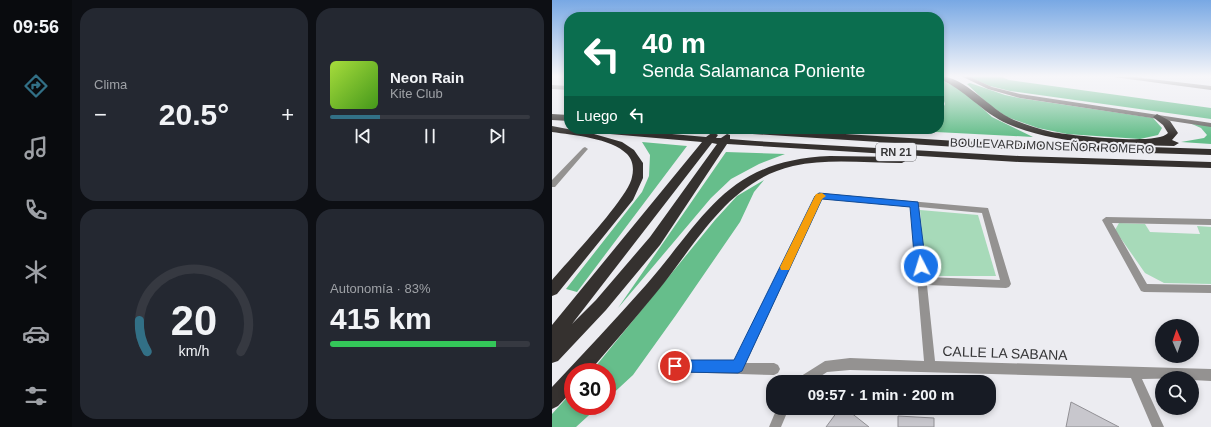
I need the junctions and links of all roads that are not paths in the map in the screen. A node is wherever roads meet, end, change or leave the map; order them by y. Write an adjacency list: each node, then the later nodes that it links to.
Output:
1 (973, 96): 15 (highway)
2 (1018, 96): 4 (street)
3 (552, 117): 5 (highway)
4 (1157, 117): 6 (street); 15 (highway)
5 (564, 118)
6 (1211, 125)
7 (552, 128): 8 (highway); 9 (highway)
8 (564, 128)
9 (564, 131)
10 (576, 134): 26 (highway)
11 (640, 134): 19 (highway, BOULEVARD MONSEÑOR ROMERO / RN 21)
12 (713, 134): 27 (highway)
13 (729, 134): 28 (highway)
14 (802, 134): 18 (highway, BOULEVARD MONSEÑOR ROMERO / RN 21)
15 (1155, 142): 16 (highway)
16 (1211, 144)
17 (585, 149): 21 (street)
18 (1211, 152)
19 (1019, 159): 20 (highway, BOULEVARD MONSEÑOR ROMERO / RN 21); 29 (highway)
20 (1211, 165)
21 (552, 185)
22 (915, 204): 24 (street); 24 (street); 32 (street)
23 (1211, 222): 25 (street)
24 (922, 281): 30 (street)
25 (1211, 289)
26 (552, 290)
27 (552, 337)
28 (552, 355)
29 (586, 363)
30 (930, 365): 34 (street, CALLE LA SABANA); 35 (street, CALLE LA SABANA)
31 (675, 366): 32 (street)
32 (738, 367): 33 (street)
33 (774, 369)
34 (1134, 373): 36 (street, CALLE LA SABANA); 41 (street)
35 (812, 375)
36 (1211, 375)
37 (564, 387): 38 (highway)
38 (552, 400)
39 (780, 415): 40 (street)
40 (775, 427)
41 (1158, 427)

